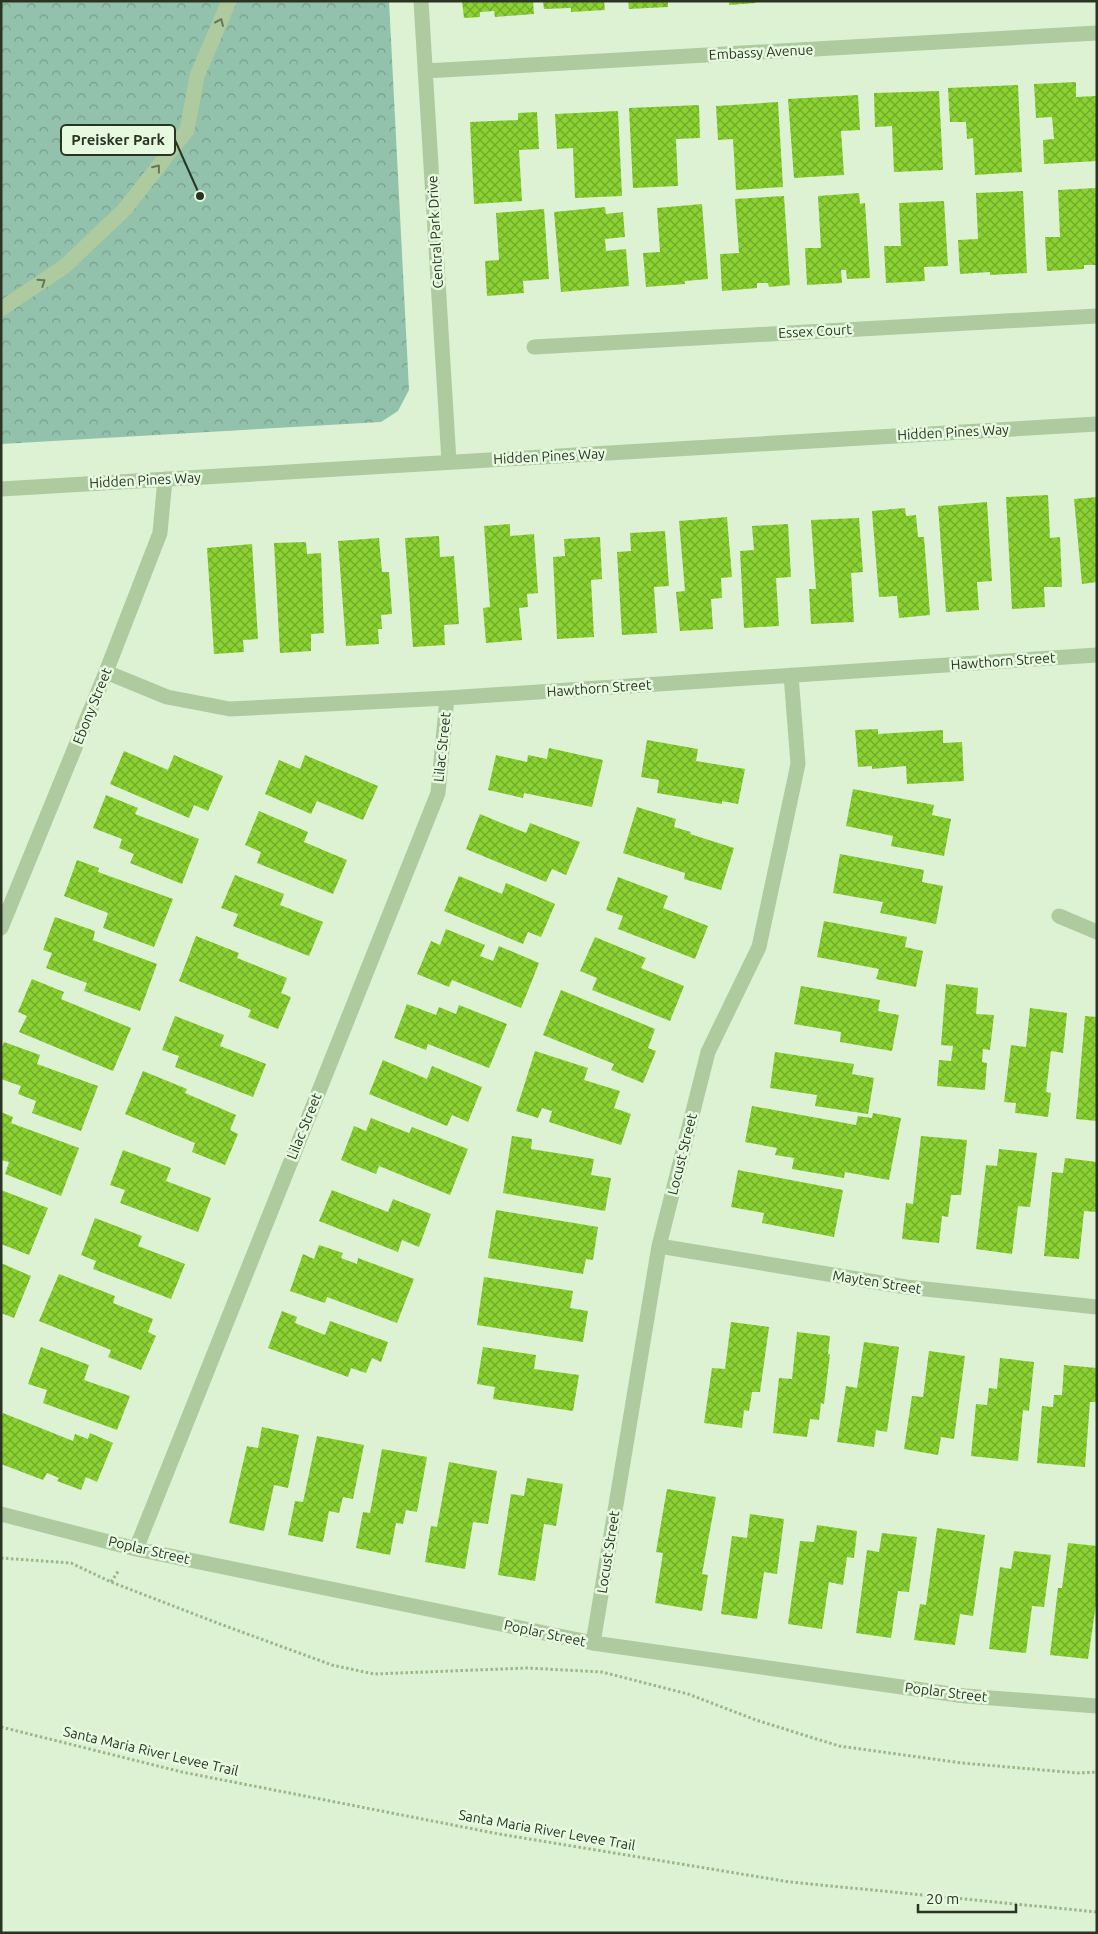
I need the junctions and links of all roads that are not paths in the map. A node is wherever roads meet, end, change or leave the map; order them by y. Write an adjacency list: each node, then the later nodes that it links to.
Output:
1 (229, 1): 5 (street, one-way to 1)
2 (421, 1): 4 (street, Central Park Drive)
3 (1097, 33): 4 (street, Embassy Avenue)
4 (425, 71): 9 (street, Central Park Drive)
5 (1, 309)
6 (1097, 316): 7 (street, Essex Court)
7 (534, 347)
8 (1097, 424): 9 (street, Hidden Pines Way)
9 (449, 462): 10 (street, Hidden Pines Way)
10 (165, 479): 11 (street, Hidden Pines Way); 13 (street, Ebony Street)
11 (1, 489)
12 (1097, 655): 14 (street, Hawthorn Street)
13 (106, 672): 15 (street, Hawthorn Street); 17 (street, Ebony Street)
14 (791, 676): 15 (street, Hawthorn Street); 19 (street, Locust Street)
15 (447, 698): 22 (street, Lilac Street)
16 (1059, 916): 18 (street)
17 (1, 928)
18 (1097, 932)
19 (658, 1246): 20 (street, Mayten Street); 23 (street, Locust Street)
20 (1097, 1307)
21 (1, 1514): 22 (street, Poplar Street)
22 (136, 1549): 23 (street, Poplar Street)
23 (593, 1643): 24 (street, Poplar Street)
24 (1097, 1706)

